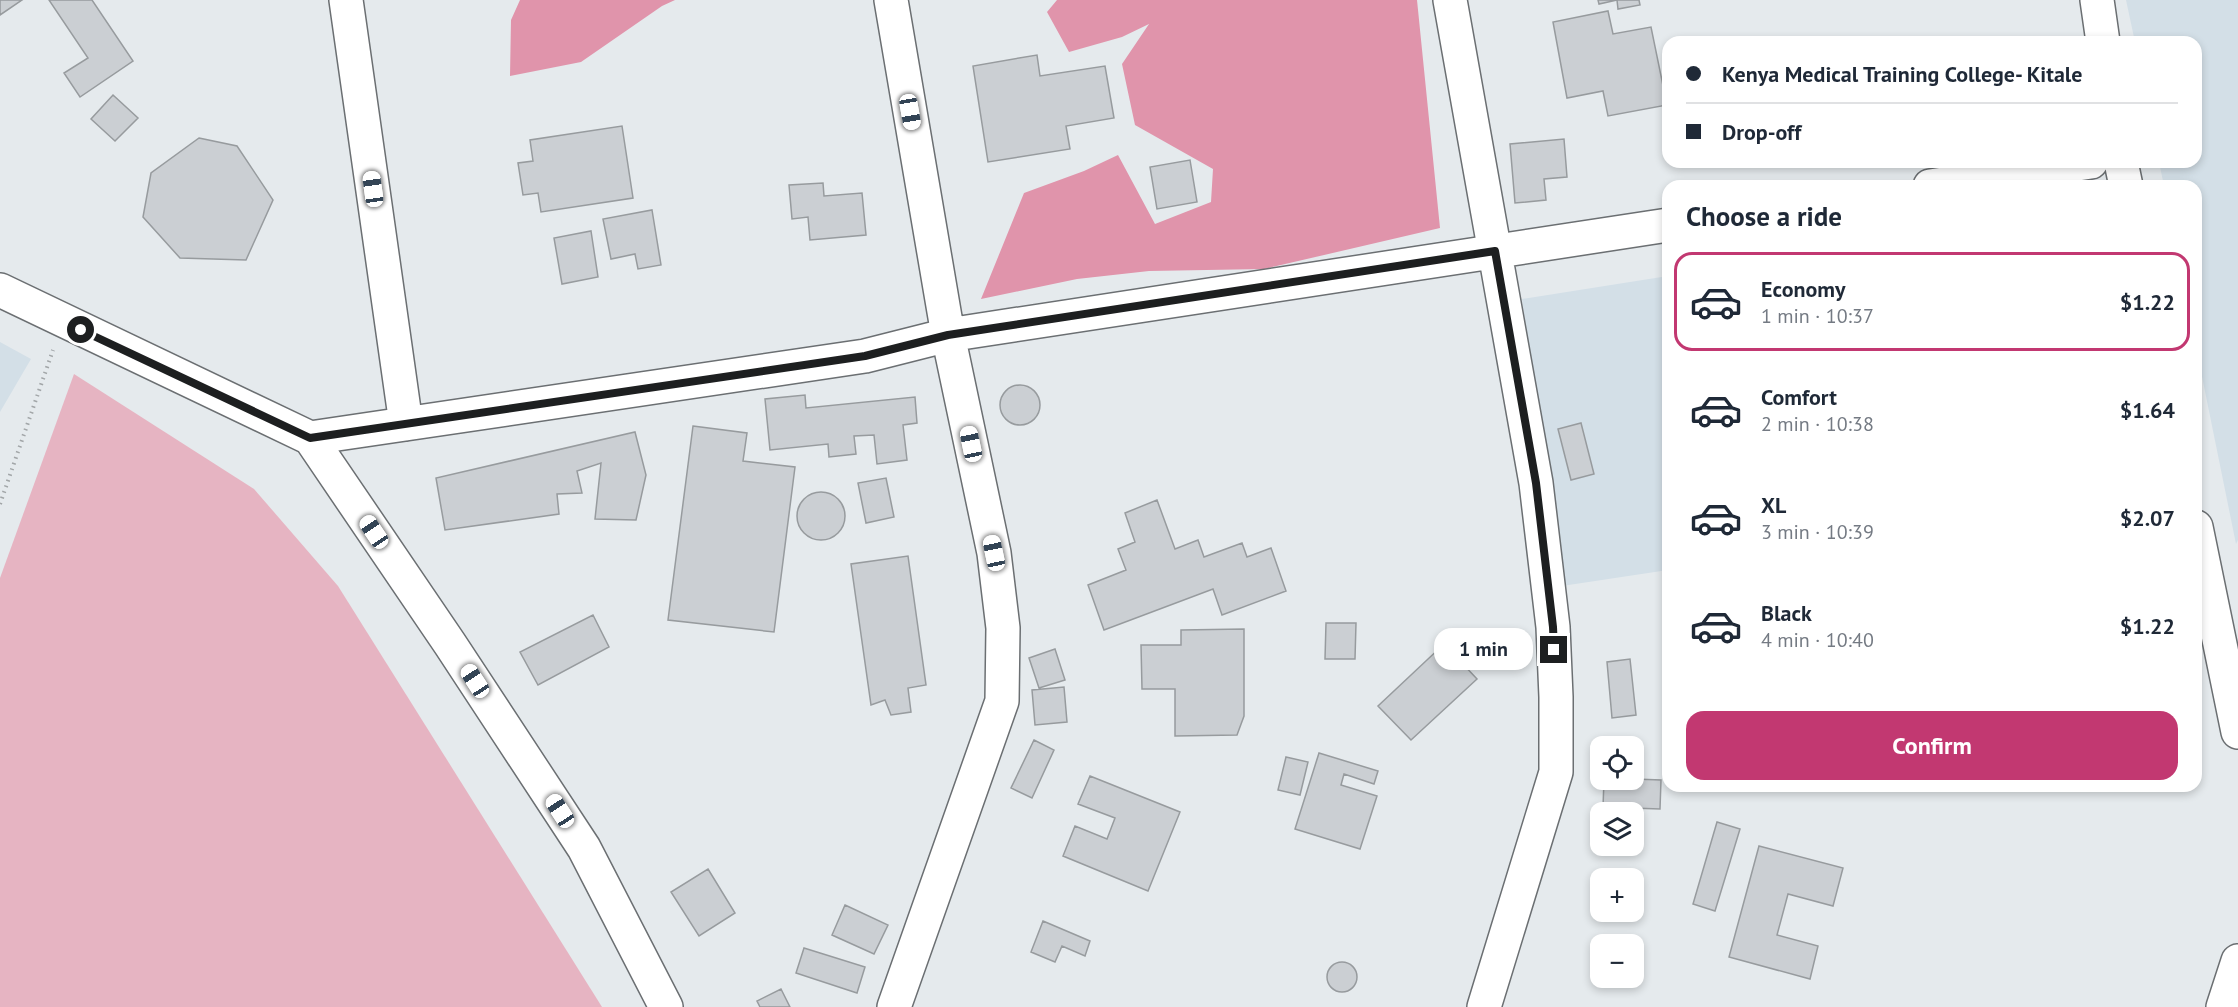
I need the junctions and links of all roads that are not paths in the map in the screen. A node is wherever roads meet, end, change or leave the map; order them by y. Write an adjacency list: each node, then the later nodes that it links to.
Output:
1 (346, 0): 12 (street)
2 (891, 0): 11 (street)
3 (1450, 0): 9 (street)
4 (2097, 0): 5 (street)
5 (2102, 36)
6 (2051, 168): 7 (street)
7 (1970, 180)
8 (1662, 226): 9 (street)
9 (1495, 251): 11 (street); 19 (street)
10 (0, 290): 13 (street)
11 (948, 335): 12 (street); 18 (street)
12 (406, 424): 13 (street)
13 (310, 438): 17 (street)
14 (2202, 555): 15 (street)
15 (2238, 732)
16 (2238, 961): 20 (street)
17 (666, 1007)
18 (894, 1007)
19 (1484, 1007)
20 (2223, 1007)

